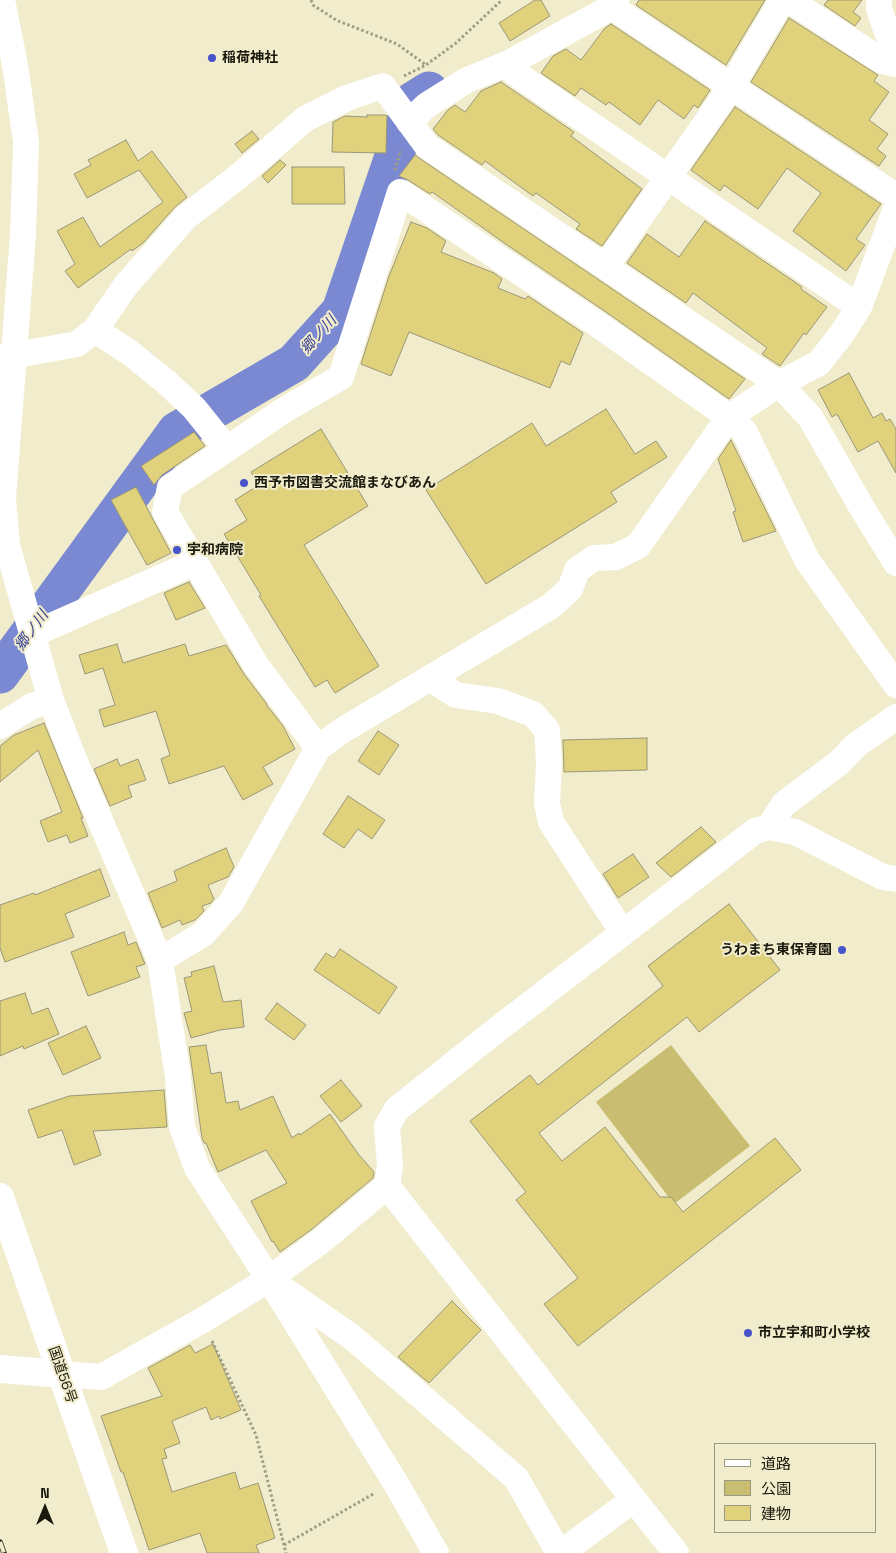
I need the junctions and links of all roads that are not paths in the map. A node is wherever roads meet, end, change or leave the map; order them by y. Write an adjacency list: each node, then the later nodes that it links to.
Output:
1 (2, 0): 17 (street)
2 (782, 0): 9 (street)
3 (790, 0): 8 (street)
4 (879, 0): 6 (street)
5 (614, 4): 7 (street); 9 (street)
6 (896, 58)
7 (508, 63): 10 (street); 11 (street)
8 (896, 64)
9 (731, 86): 11 (street); 12 (street)
10 (409, 122): 14 (street); 16 (street)
11 (668, 178): 14 (street); 15 (street)
12 (896, 196)
13 (896, 208): 15 (street)
14 (606, 266): 18 (street)
15 (859, 307): 18 (street)
16 (95, 330): 17 (street); 20 (street)
17 (7, 357): 23 (street)
18 (779, 384): 19 (street); 21 (street)
19 (729, 417): 20 (street); 24 (street); 25 (street)
20 (227, 449): 22 (street)
21 (896, 562)
22 (194, 563): 23 (street); 29 (street)
23 (33, 634): 26 (street)
24 (431, 678): 29 (street); 32 (street)
25 (896, 685)
26 (51, 700): 28 (street); 33 (street)
27 (896, 717): 30 (street)
28 (0, 726)
29 (318, 748): 33 (street)
30 (769, 827): 31 (street); 32 (street)
31 (896, 879)
32 (623, 933): 34 (street)
33 (160, 960): 36 (street)
34 (387, 1186): 36 (street); 39 (street)
35 (0, 1197): 38 (main road, 国道56号)
36 (269, 1279): 38 (street); 41 (street); 42 (street)
37 (0, 1369): 38 (main road)
38 (62, 1374): 40 (main road, 国道56号)
39 (633, 1500): 42 (street); 43 (street)
40 (124, 1553)
41 (436, 1553)
42 (560, 1553)
43 (676, 1553)

